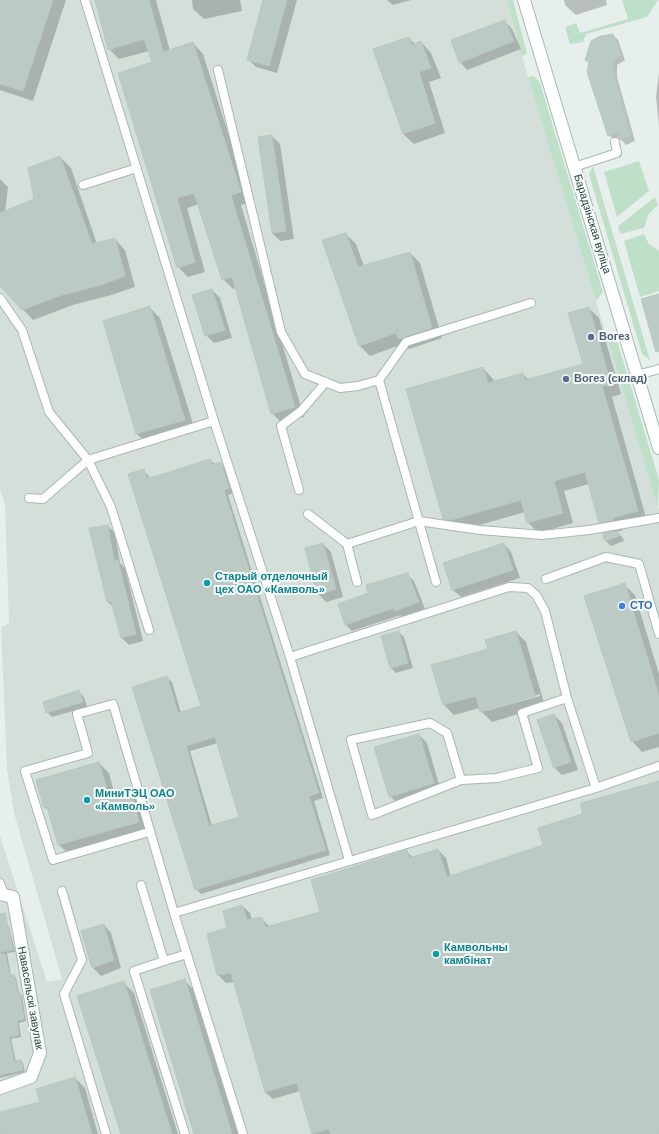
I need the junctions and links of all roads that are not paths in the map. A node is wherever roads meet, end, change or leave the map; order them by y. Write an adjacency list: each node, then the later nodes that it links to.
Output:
1 (85, 0): 6 (lane)
2 (524, 0): 5 (street, Барадзінская вуліца)
3 (218, 70): 13 (lane)
4 (615, 142): 5 (lane)
5 (574, 167): 11 (street, Барадзінская вуліца)
6 (136, 168): 7 (lane); 14 (lane)
7 (83, 185)
8 (0, 298): 16 (lane)
9 (531, 303): 12 (lane)
10 (659, 369): 11 (lane)
11 (637, 375): 15 (street, Барадзінская вуліца)
12 (379, 380): 13 (lane); 21 (lane)
13 (326, 382): 17 (lane)
14 (214, 421): 16 (lane); 28 (lane)
15 (659, 448)
16 (88, 460): 18 (lane); 27 (lane)
17 (299, 490)
18 (29, 498)
19 (308, 514): 22 (lane)
20 (659, 518): 21 (lane)
21 (419, 521): 22 (lane); 25 (lane)
22 (347, 544): 24 (lane)
23 (546, 579): 26 (lane)
24 (357, 582)
25 (436, 582)
26 (658, 629)
27 (149, 630)
28 (290, 657): 29 (lane); 34 (lane)
29 (567, 698): 31 (lane); 32 (lane)
30 (659, 766): 32 (lane)
31 (461, 780): 31 (lane)
32 (596, 788): 34 (lane)
33 (149, 832): 33 (lane); 39 (lane)
34 (349, 860): 39 (lane)
35 (0, 883): 38 (lane)
36 (141, 885): 41 (lane)
37 (62, 891): 43 (lane)
38 (2, 895): 42 (street, Навасельскі завулак)
39 (174, 913): 40 (lane)
40 (187, 954): 41 (lane); 45 (lane)
41 (164, 961): 44 (lane)
42 (0, 1088)
43 (106, 1134)
44 (185, 1134)
45 (243, 1134)

